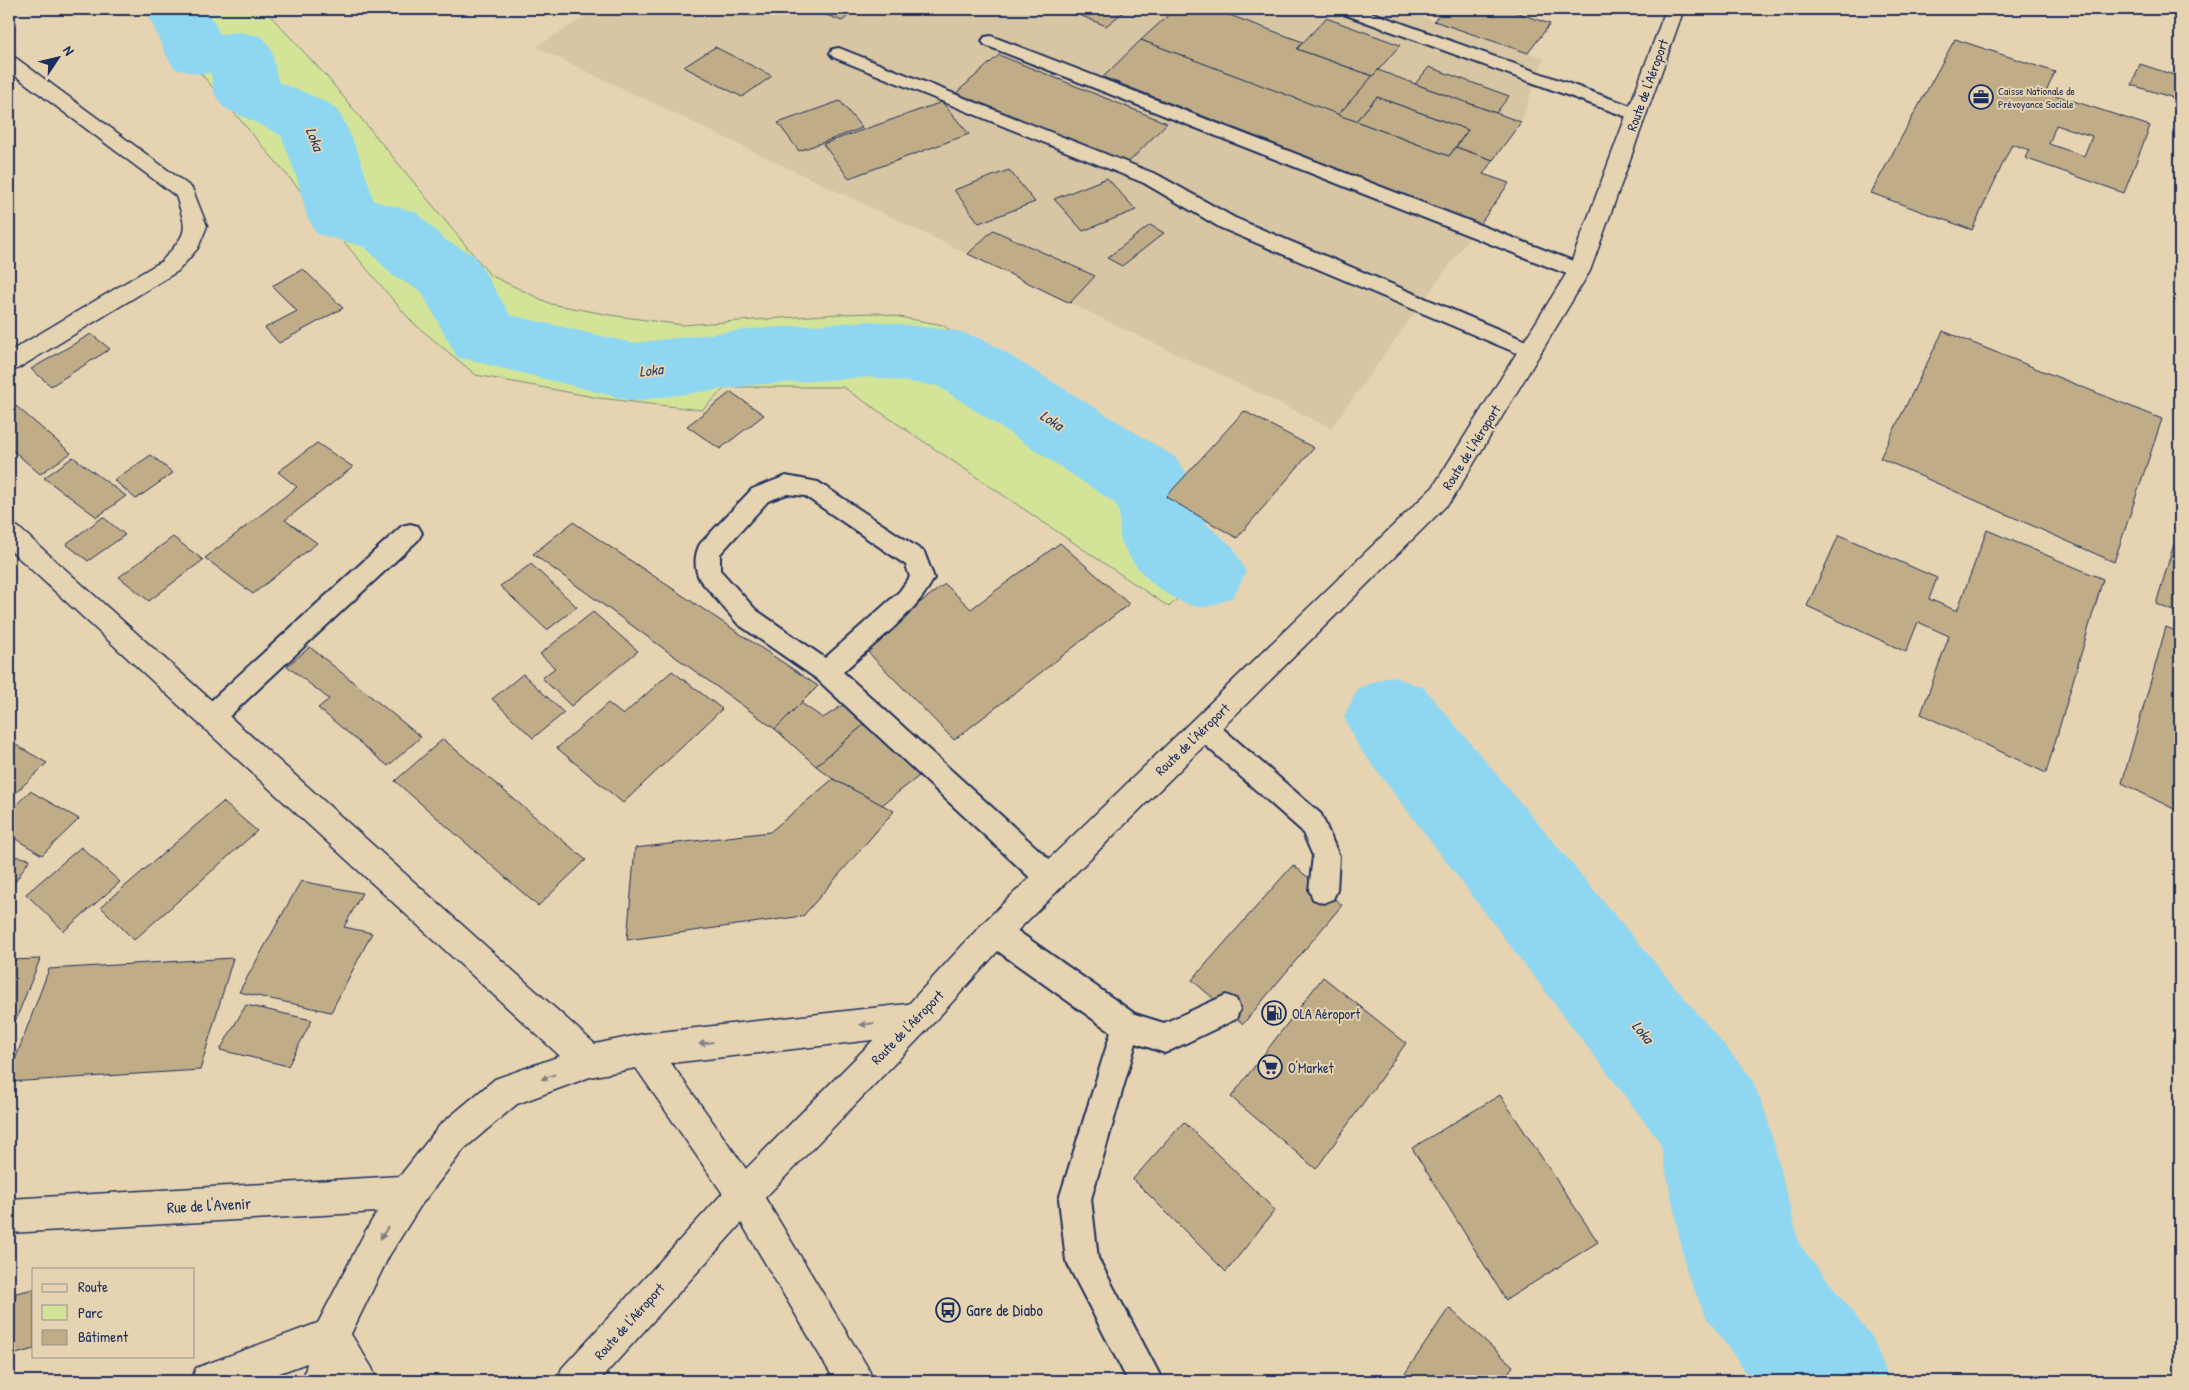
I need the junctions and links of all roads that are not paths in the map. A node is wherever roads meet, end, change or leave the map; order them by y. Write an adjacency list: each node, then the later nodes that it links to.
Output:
1 (1347, 9): 6 (lane)
2 (1675, 9): 6 (street, Route de l'Aéroport)
3 (991, 41): 7 (lane)
4 (839, 53): 8 (lane)
5 (12, 68): 9 (street)
6 (1636, 114): 7 (street, Route de l'Aéroport)
7 (1579, 272): 8 (street, Route de l'Aéroport)
8 (1531, 351): 14 (street, Route de l'Aéroport)
9 (9, 362)
10 (410, 533): 13 (lane)
11 (9, 534): 13 (street)
12 (826, 672): 12 (lane); 15 (lane)
13 (211, 717): 22 (street)
14 (1204, 728): 15 (street, Route de l'Aéroport); 16 (lane)
15 (1050, 878): 17 (street, Route de l'Aéroport)
16 (1323, 890)
17 (995, 932): 19 (street, Route de l'Aéroport); 20 (lane)
18 (1226, 1009): 20 (lane)
19 (916, 1019): 21 (street, one-way to 21); 24 (street, Route de l'Aéroport)
20 (1127, 1026): 32 (lane)
21 (643, 1050): 22 (street); 24 (street)
22 (590, 1061): 23 (street, one-way to 23)
23 (409, 1193): 25 (street, Rue de l'Avenir); 26 (street, one-way to 26)
24 (744, 1195): 30 (street, Route de l'Aéroport); 31 (street)
25 (9, 1216)
26 (331, 1336): 27 (street); 28 (street); 29 (street)
27 (210, 1381)
28 (320, 1381)
29 (359, 1381)
30 (575, 1381)
31 (855, 1381)
32 (1146, 1381)

